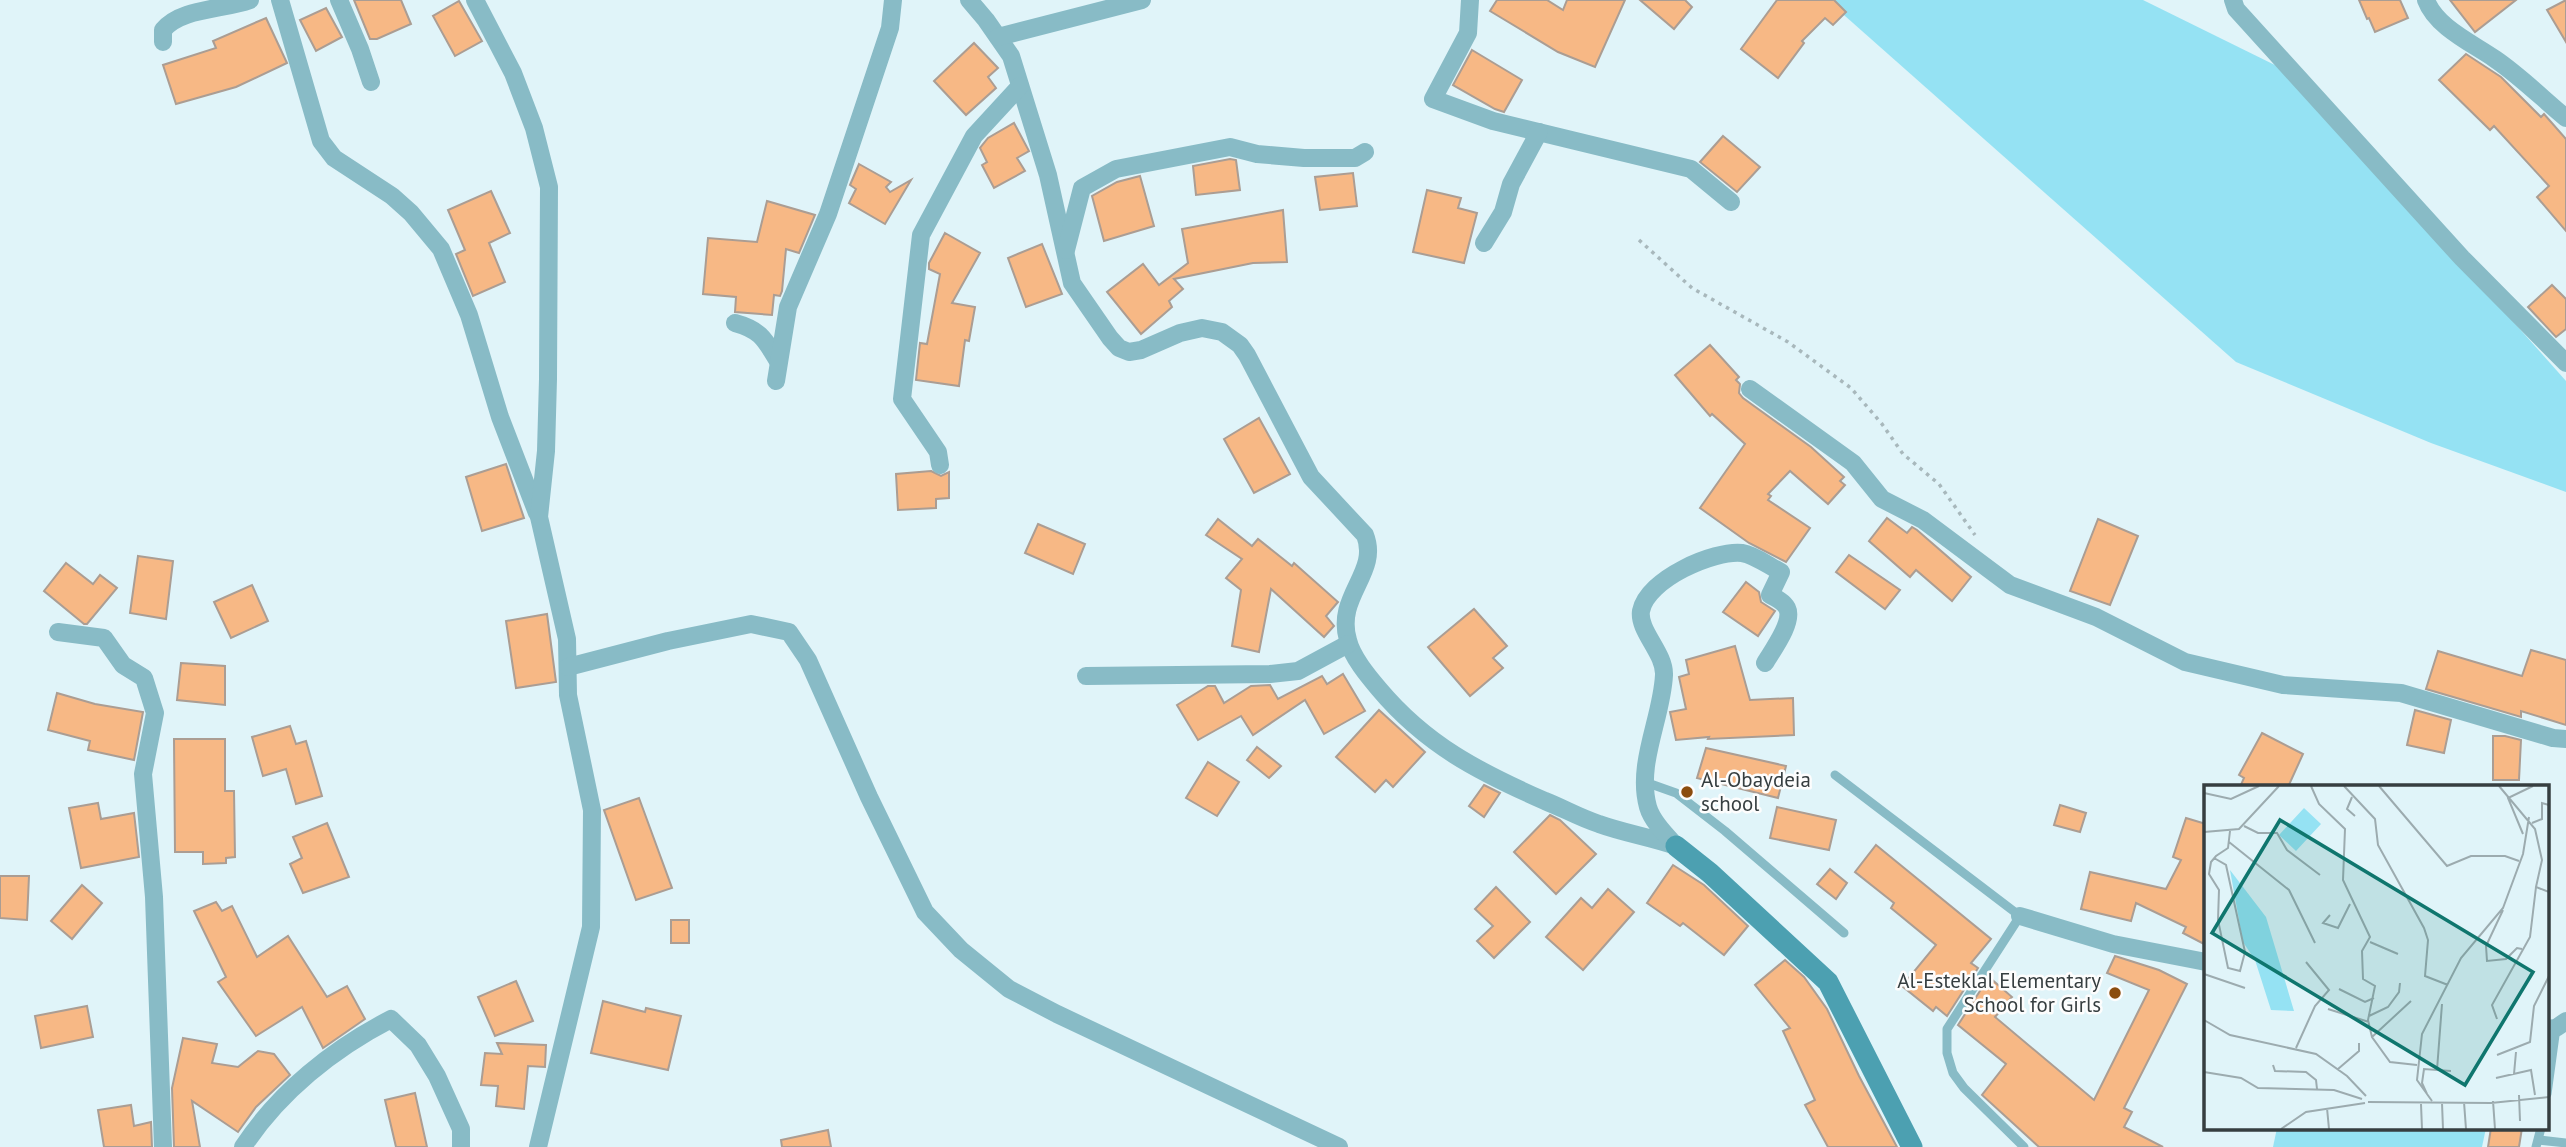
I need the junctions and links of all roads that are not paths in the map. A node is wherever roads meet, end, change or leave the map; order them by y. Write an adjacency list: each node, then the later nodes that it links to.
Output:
1 (250, 0): 12 (street)
2 (280, 0): 27 (street)
3 (339, 0): 13 (street)
4 (475, 0): 27 (street)
5 (893, 0): 22 (street)
6 (969, 0): 11 (street)
7 (1142, 0): 11 (street)
8 (1470, 0): 16 (street)
9 (2232, 0): 23 (street)
10 (2426, 0): 15 (street)
11 (998, 37): 14 (street)
12 (163, 42)
13 (371, 82)
14 (1020, 86): 20 (street); 26 (street)
15 (2566, 118)
16 (1539, 132): 18 (street); 19 (street)
17 (1365, 152): 20 (street)
18 (1731, 202)
19 (1484, 243)
20 (1065, 253): 29 (street)
21 (735, 323): 22 (street)
22 (778, 361): 24 (street)
23 (2566, 363)
24 (776, 381)
25 (1750, 389): 33 (street)
26 (940, 466)
27 (539, 517): 31 (street)
28 (58, 632): 44 (street)
29 (1349, 644): 32 (street); 36 (street)
30 (1765, 663): 35 (street)
31 (568, 667): 47 (street); 48 (street)
32 (1086, 676)
33 (2566, 739)
34 (1835, 775): 37 (lane)
35 (1645, 782): 36 (street); 38 (lane)
36 (1675, 846): 49 (street)
37 (2020, 916): 39 (street); 50 (lane)
38 (1844, 933)
39 (2204, 962)
40 (2556, 1026): 41 (lane)
41 (2548, 1086)
42 (2566, 1143): 43 (lane)
43 (2538, 1144)
44 (163, 1147)
45 (243, 1147): 46 (street)
46 (461, 1147)
47 (538, 1147)
48 (1339, 1147)
49 (1912, 1147)
50 (2024, 1147)

